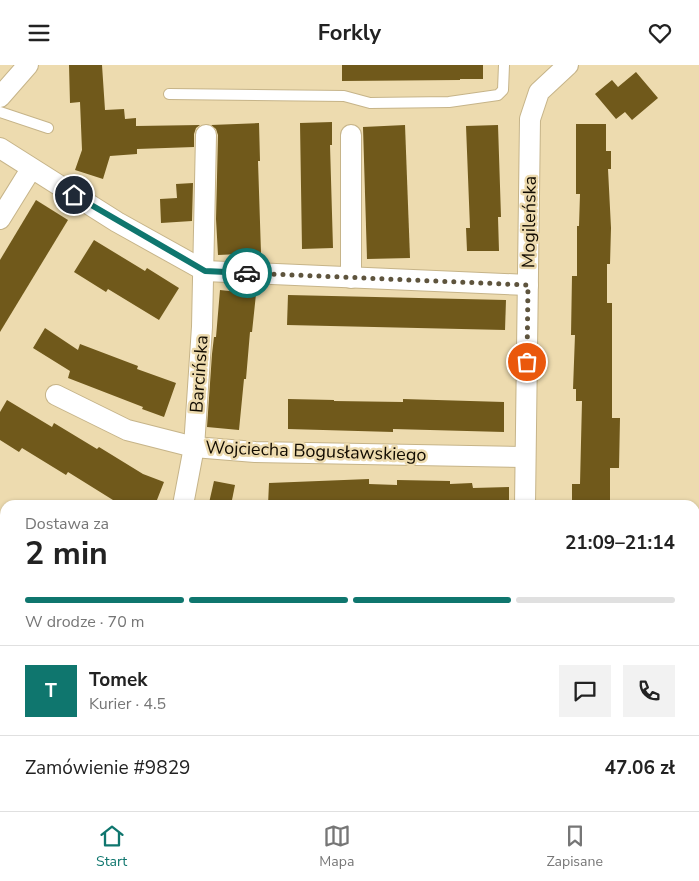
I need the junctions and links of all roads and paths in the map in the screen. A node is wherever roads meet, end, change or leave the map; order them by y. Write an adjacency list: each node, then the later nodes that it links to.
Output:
1 (28, 65): 5 (street)
2 (504, 65): 4 (lane)
3 (568, 65): 15 (street, Mogileńska)
4 (169, 94)
5 (0, 97)
6 (0, 112): 7 (lane)
7 (48, 128)
8 (206, 135): 13 (street, Barcińska)
9 (351, 135): 14 (street)
10 (0, 148): 11 (street)
11 (31, 169): 12 (street); 13 (street)
12 (0, 219)
13 (205, 271): 14 (street); 17 (street, Barcińska)
14 (350, 278): 15 (street)
15 (528, 285): 18 (street, Mogileńska)
16 (56, 395): 17 (street, Wojciecha Bogusławskiego)
17 (194, 447): 18 (street, Wojciecha Bogusławskiego); 19 (street, Barcińska)
18 (525, 457): 20 (street, Mogileńska)
19 (184, 500)
20 (525, 500)

